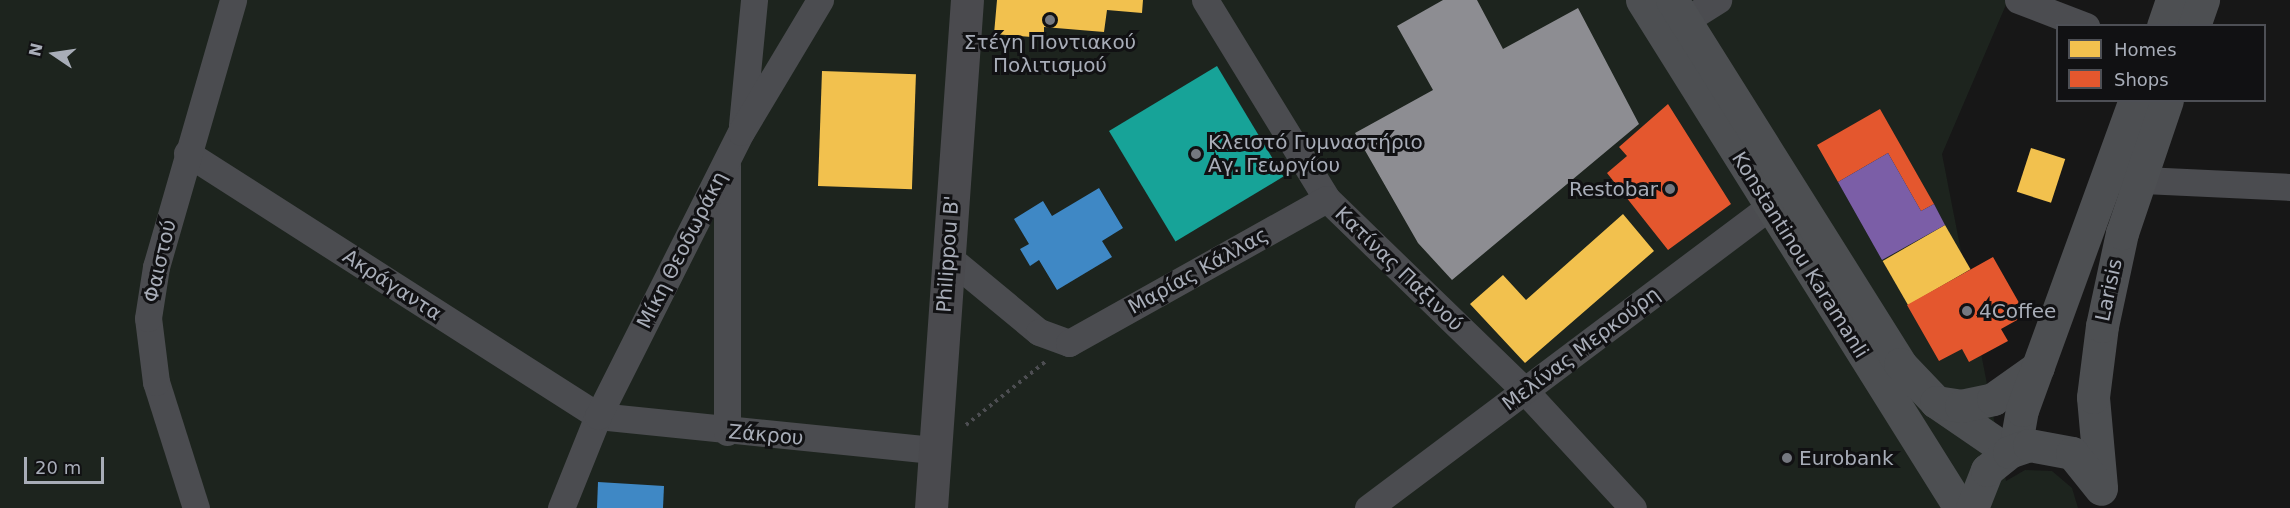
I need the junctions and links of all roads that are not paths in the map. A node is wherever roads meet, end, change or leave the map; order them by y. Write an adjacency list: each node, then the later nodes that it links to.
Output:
1 (233, 0): 18 (street, Φαιστού)
2 (754, 0): 17 (street)
3 (820, 0): 17 (street, Μίκη Θεοδωράκη)
4 (966, 0): 25 (main road, Philippou B')
5 (1205, 0): 23 (street, Κατίνας Παξινού)
6 (1642, 0): 24 (main road, Konstantinou Karamanli)
7 (1718, 0): 11 (street)
8 (2018, 0): 12 (street)
9 (2172, 0): 13 (main road)
10 (2203, 0): 14 (main road)
11 (1679, 10): 24 (main road, Konstantinou Karamanli)
12 (2081, 24)
13 (2164, 24)
14 (2195, 24)
15 (2134, 102): 20 (main road, Larisis)
16 (2167, 102): 21 (main road, Larisis)
17 (741, 132): 19 (street, Μίκη Θεοδωράκη)
18 (187, 153): 29 (street, Ακράγαντα); 35 (street, Φαιστού)
19 (727, 160): 29 (street, Μίκη Θεοδωράκη); 30 (street)
20 (2106, 178): 21 (street); 26 (main road, Larisis)
21 (2140, 180): 22 (street); 33 (main road, Larisis)
22 (2290, 187)
23 (1327, 199): 25 (street, Μαρίας Κάλλας); 27 (street, Κατίνας Παξινού)
24 (1784, 203): 27 (street, Μελίνας Μερκούρη); 28 (main road, Konstantinou Karamanli); 39 (main road, Konstantinou Karamanli)
25 (947, 256): 31 (main road, Philippou B')
26 (2038, 367): 28 (main road); 32 (main road, Larisis)
27 (1525, 390): 34 (street, Κατίνας Παξινού); 38 (street, Μελίνας Μερκούρη)
28 (1936, 402): 32 (main road, Konstantinou Karamanli)
29 (598, 416): 30 (street, Ζάκρου); 36 (street, Μίκη Θεοδωράκη)
30 (727, 432): 31 (street, Ζάκρου)
31 (935, 450): 37 (main road, Philippou B')
32 (2012, 451): 33 (main road); 40 (main road)
33 (2103, 497)
34 (1626, 506)
35 (195, 508)
36 (561, 508)
37 (931, 508)
38 (1368, 508)
39 (1960, 508)
40 (1972, 508)

